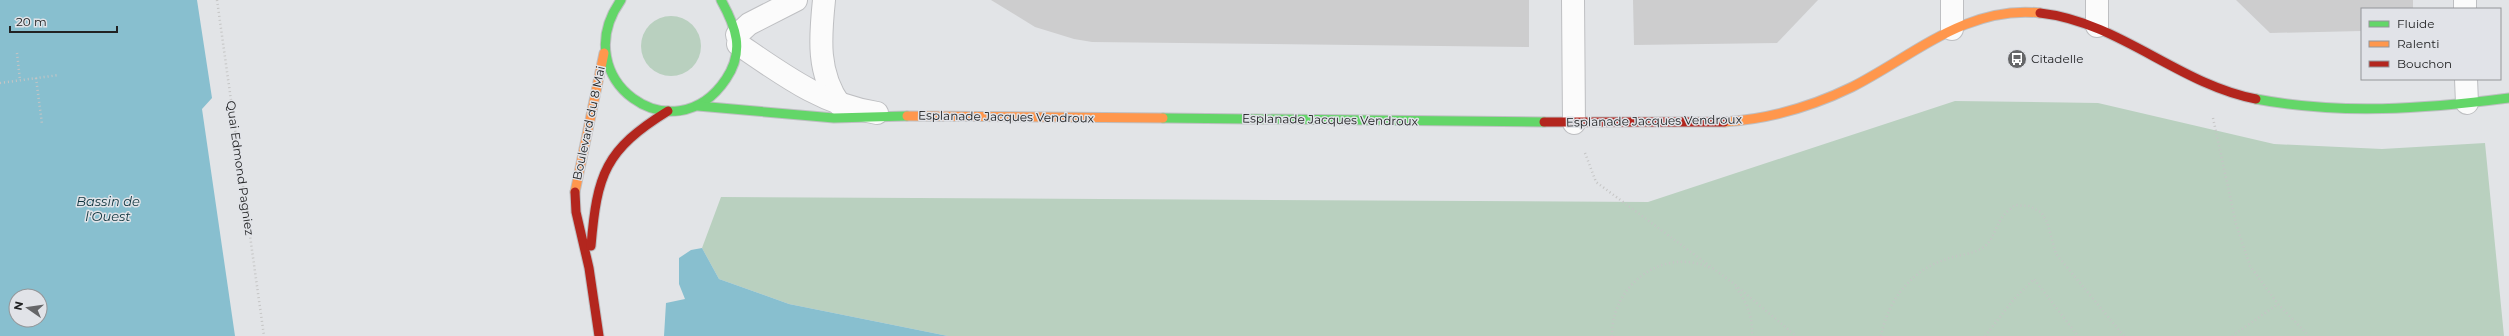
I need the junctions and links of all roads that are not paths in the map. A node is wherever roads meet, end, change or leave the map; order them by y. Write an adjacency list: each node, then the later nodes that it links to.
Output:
1 (621, 0): 11 (street)
2 (721, 0): 10 (street)
3 (796, 0): 10 (street)
4 (824, 0): 15 (street)
5 (1573, 0): 19 (street)
6 (1952, 0): 9 (street)
7 (2097, 0): 8 (street)
8 (2097, 26): 9 (street, Esplanade Jacques Vendroux); 14 (street, Esplanade Jacques Vendroux)
9 (1952, 29): 19 (street, Esplanade Jacques Vendroux)
10 (738, 39): 15 (street, Esplanade Jacques Vendroux); 16 (street)
11 (605, 49): 17 (street); 20 (street, Boulevard du 8 Mai)
12 (2466, 80): 14 (street)
13 (2509, 98): 14 (street, Esplanade Jacques Vendroux)
14 (2467, 103)
15 (840, 105): 18 (street, Esplanade Jacques Vendroux)
16 (698, 106): 17 (street); 18 (street, Esplanade Jacques Vendroux)
17 (668, 111): 20 (street, Boulevard du 8 Mai)
18 (900, 116): 19 (street, Esplanade Jacques Vendroux)
19 (1574, 123)
20 (589, 268): 21 (street, Boulevard du 8 Mai)
21 (599, 336)

